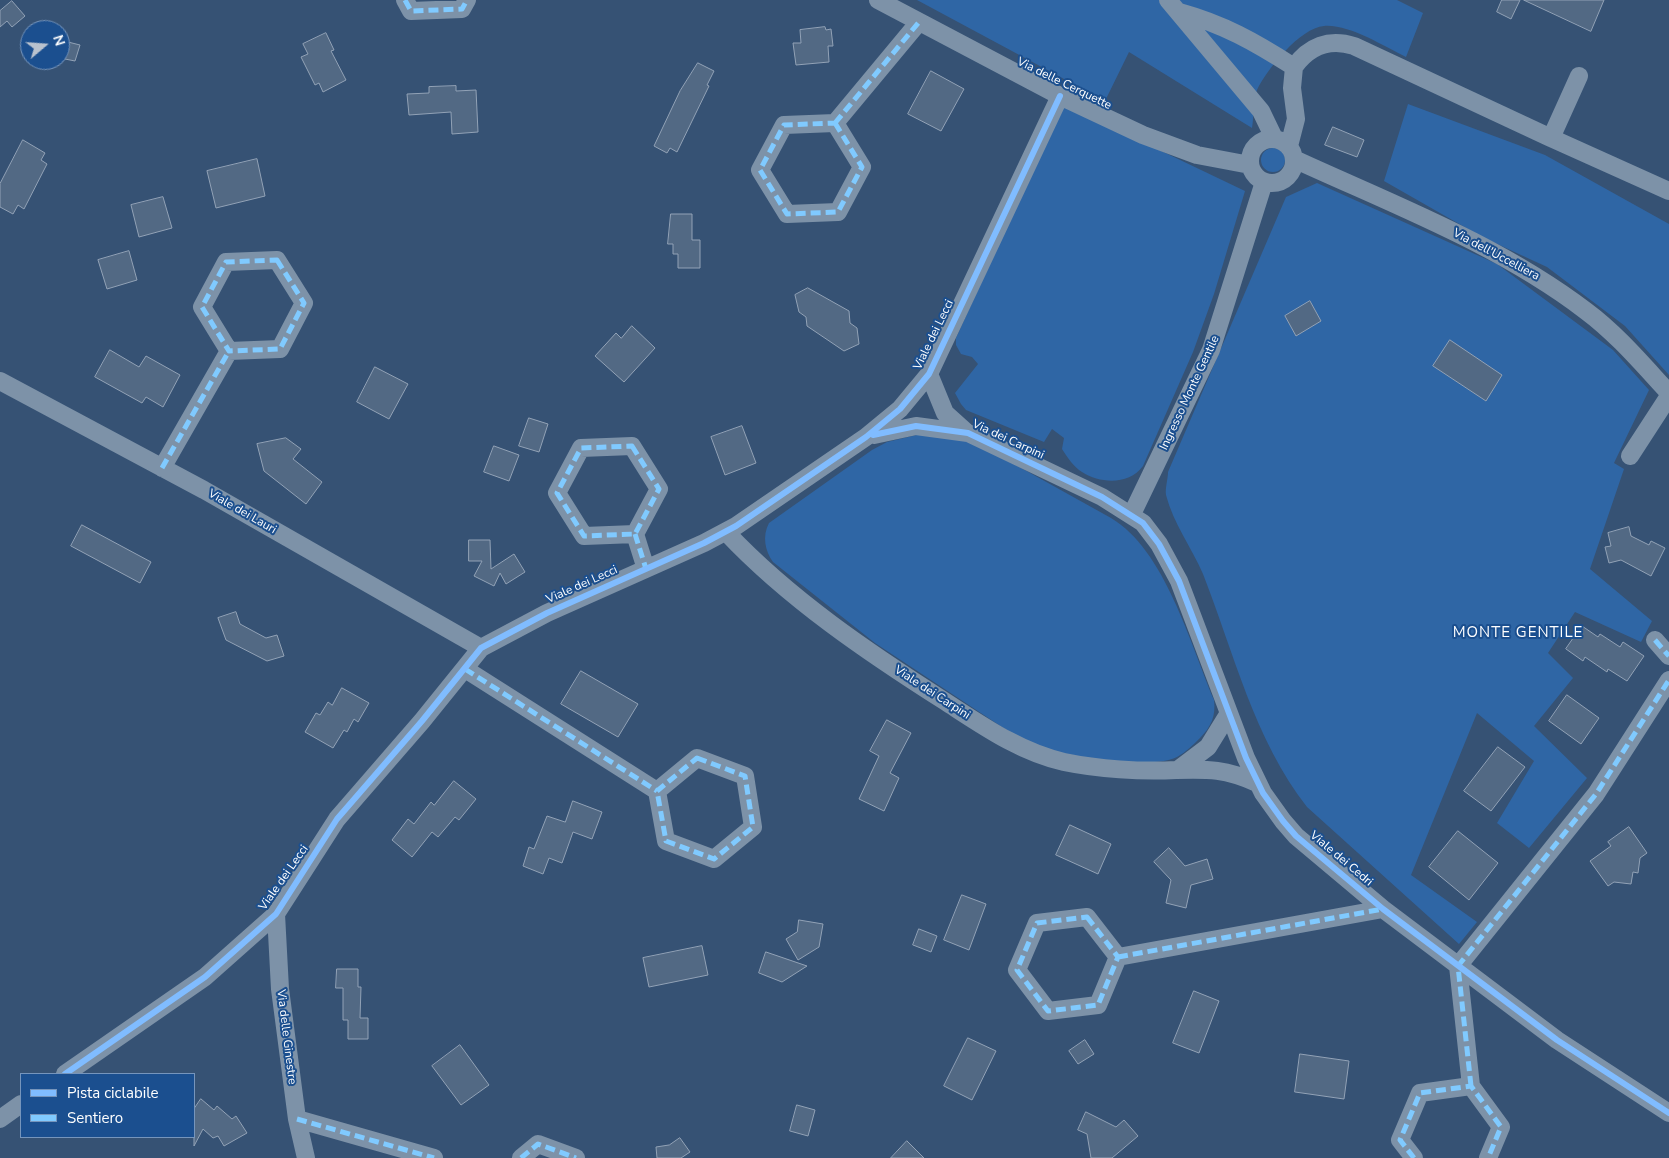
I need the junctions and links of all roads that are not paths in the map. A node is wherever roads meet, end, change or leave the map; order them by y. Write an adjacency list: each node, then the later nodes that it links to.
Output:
1 (404, 0): 2 (street)
2 (467, 0)
3 (878, 0): 5 (street, Via delle Cerquette)
4 (1173, 6): 6 (street); 11 (street)
5 (919, 22): 8 (street, Via delle Cerquette); 9 (street)
6 (1294, 67): 10 (street); 11 (street)
7 (1579, 76): 10 (street)
8 (1060, 96): 12 (street, Via delle Cerquette); 16 (street, Viale dei Lecci)
9 (834, 123): 9 (street)
10 (1551, 138): 14 (street)
11 (1286, 148): 12 (street); 13 (street); 18 (street, Via dell'Uccelliera)
12 (1250, 165): 13 (street)
13 (1264, 182): 23 (street, Ingresso Monte Gentile)
14 (1669, 191)
15 (229, 351): 15 (street); 22 (street)
16 (929, 374): 19 (street); 20 (street, Viale dei Lecci)
17 (0, 381): 22 (street, Viale dei Lauri)
18 (1669, 395): 21 (street)
19 (968, 433): 20 (street, Via dei Carpini); 23 (street, Via dei Carpini)
20 (866, 437): 24 (street, Viale dei Lecci)
21 (1630, 456)
22 (162, 468): 28 (street, Viale dei Lauri)
23 (1132, 514): 32 (street, Viale dei Cedri)
24 (726, 532): 26 (street, Viale dei Lecci); 33 (street, Viale dei Carpini)
25 (635, 534): 25 (street); 26 (street)
26 (646, 569): 28 (street, Viale dei Lecci)
27 (1655, 640): 29 (street)
28 (481, 648): 30 (street, Viale dei Lecci)
29 (1669, 656)
30 (465, 669): 35 (street); 37 (street, Viale dei Lecci)
31 (1669, 680): 39 (street)
32 (1229, 714): 33 (street); 34 (street, Viale dei Cedri)
33 (1176, 770): 34 (street, Viale dei Carpini)
34 (1257, 783): 36 (street, Viale dei Cedri)
35 (657, 791): 35 (street)
36 (1383, 909): 38 (street); 39 (street, Viale dei Cedri)
37 (276, 914): 40 (street, Viale dei Lecci); 45 (street, Via delle Ginestre)
38 (1118, 957): 38 (street)
39 (1458, 966): 41 (street); 43 (street, Viale dei Cedri)
40 (66, 1073)
41 (1470, 1086): 50 (street); 51 (street)
42 (20, 1105): 44 (street)
43 (1669, 1113)
44 (0, 1119)
45 (297, 1119): 46 (street, Via delle Ginestre); 47 (street)
46 (306, 1158)
47 (434, 1158)
48 (521, 1158): 49 (street)
49 (576, 1158)
50 (1414, 1158)
51 (1488, 1158)

